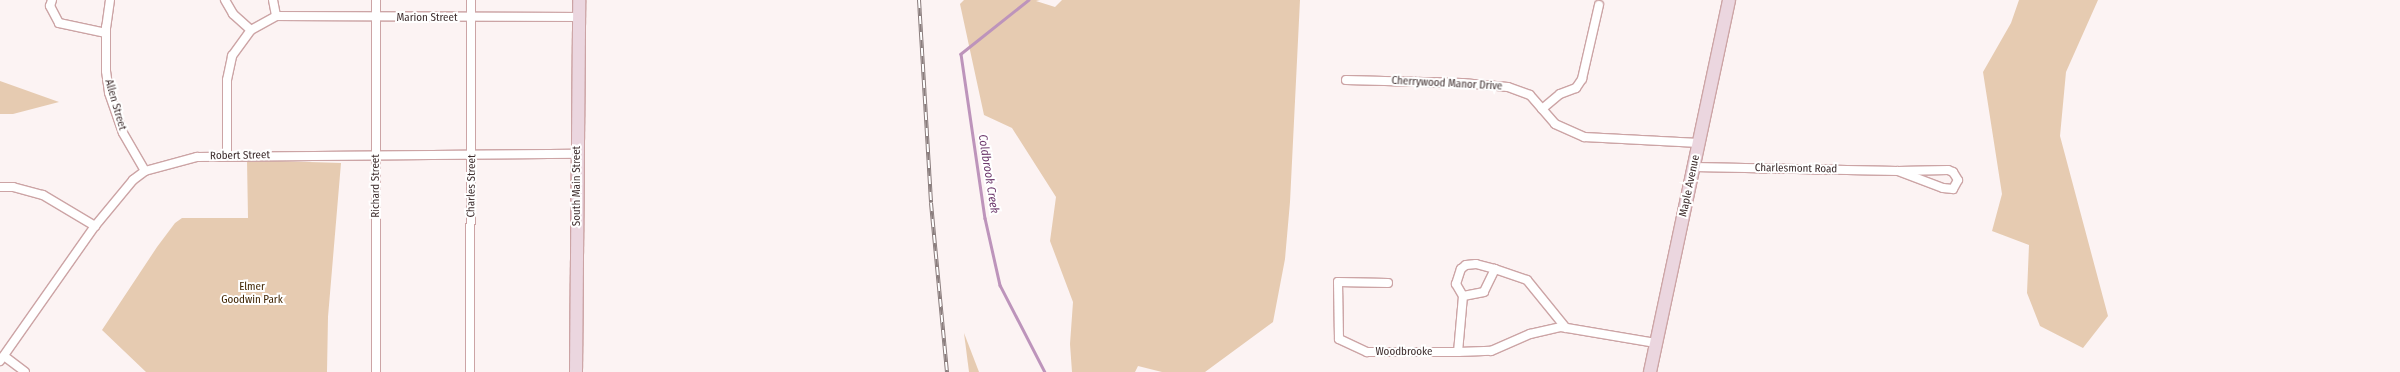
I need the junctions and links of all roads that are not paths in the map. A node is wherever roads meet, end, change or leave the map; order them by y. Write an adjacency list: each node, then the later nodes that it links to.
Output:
1 (52, 0): 15 (street)
2 (110, 0): 15 (street, Allen Street)
3 (225, 0): 14 (street)
4 (272, 0): 10 (street)
5 (376, 0): 12 (street, Richard Street)
6 (471, 0): 13 (street, Charles Street)
7 (579, 0): 11 (main road, South Main Street)
8 (1729, 0): 18 (main road, Maple Avenue)
9 (1599, 5): 17 (street)
10 (276, 16): 12 (street, Marion Street); 14 (street)
11 (579, 17): 13 (street, Marion Street); 20 (main road, South Main Street)
12 (376, 18): 13 (street, Marion Street); 22 (street, Richard Street)
13 (471, 18): 19 (street, Charles Street)
14 (251, 30): 21 (street)
15 (106, 33): 24 (street, Allen Street)
16 (1346, 80): 17 (street, Cherrywood Manor Drive)
17 (1542, 109): 18 (street, Cherrywood Manor Drive)
18 (1699, 143): 23 (main road, Maple Avenue)
19 (472, 154): 20 (street, Robert Street); 22 (street, Robert Street); 37 (street, Charles Street)
20 (578, 154): 38 (main road, South Main Street)
21 (227, 156): 22 (street, Robert Street); 24 (street, Robert Street)
22 (376, 156): 36 (street, Richard Street)
23 (1694, 167): 25 (street, Charlesmont Road); 32 (main road, Maple Avenue)
24 (145, 171): 27 (street, Robert Street)
25 (1898, 171): 25 (street, Charlesmont Road)
26 (0, 187): 27 (street)
27 (95, 226): 34 (street, Robert Street)
28 (1495, 269): 30 (street); 30 (street); 31 (street)
29 (1388, 282): 33 (street, Woodbrooke)
30 (1463, 296): 33 (street)
31 (1566, 328): 32 (street, Woodbrooke); 33 (street, Woodbrooke)
32 (1656, 343): 39 (main road, Maple Avenue)
33 (1458, 352)
34 (2, 358): 35 (street)
35 (25, 372)
36 (376, 372)
37 (470, 372)
38 (576, 372)
39 (1650, 372)

